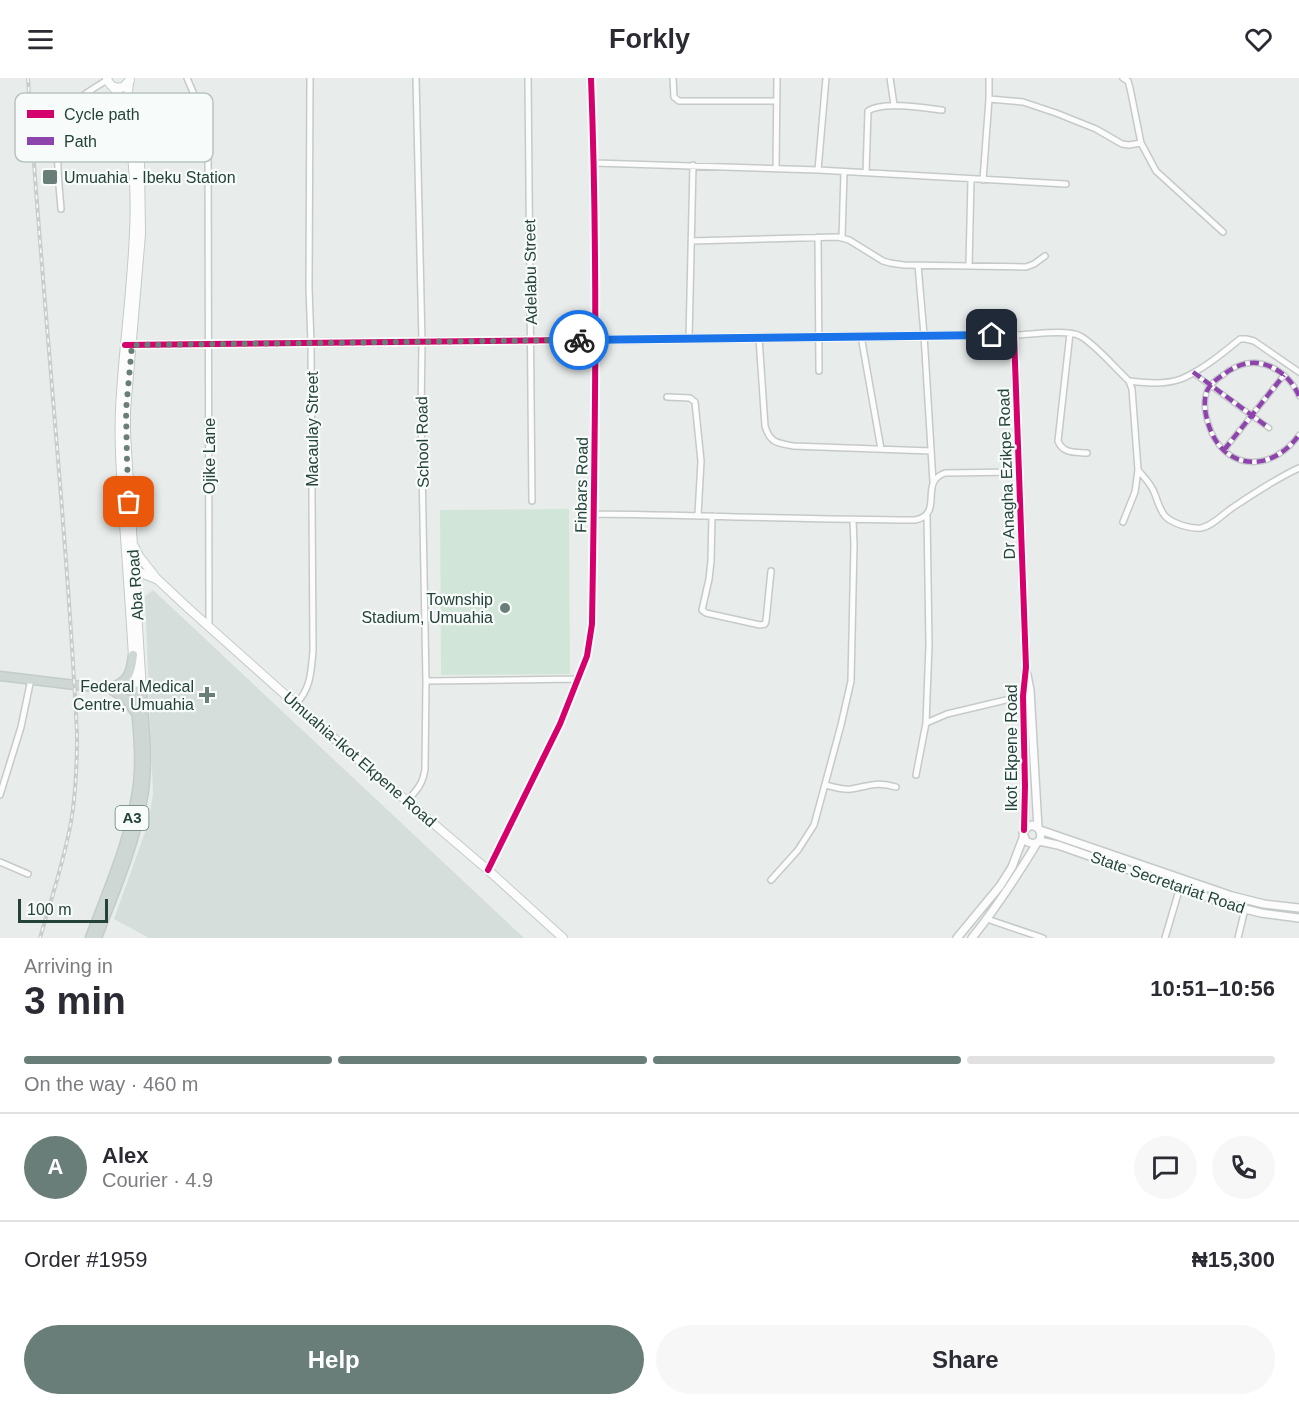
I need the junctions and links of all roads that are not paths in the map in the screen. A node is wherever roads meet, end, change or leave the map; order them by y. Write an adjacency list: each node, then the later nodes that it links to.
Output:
1 (186, 78): 16 (street, Ojike Lane)
2 (310, 78): 53 (street, Macaulay Street)
3 (416, 78): 52 (street, School Road)
4 (528, 78): 50 (street, Adelabu Street)
5 (591, 78): 26 (street, Finbars Road)
6 (673, 78): 18 (street)
7 (777, 78): 18 (street)
8 (826, 78): 29 (street)
9 (890, 78): 19 (street)
10 (989, 78): 17 (street)
11 (1123, 78): 21 (street)
12 (130, 80): 13 (main road)
13 (109, 81): 14 (street); 15 (main road, Aba Road)
14 (86, 93)
15 (118, 93)
16 (193, 93)
17 (989, 99): 21 (street); 33 (street)
18 (777, 101): 28 (street)
19 (894, 105): 20 (street); 31 (street)
20 (942, 110)
21 (1141, 143): 36 (street)
22 (58, 162): 35 (street)
23 (134, 162): 54 (main road, Aba Road)
24 (139, 162): 54 (main road, Aba Road)
25 (208, 162): 55 (street, Ojike Lane)
26 (594, 163): 27 (street); 51 (street, Finbars Road)
27 (693, 165): 28 (street); 39 (street)
28 (776, 169): 29 (street)
29 (819, 170): 30 (street)
30 (844, 172): 31 (street); 38 (street)
31 (867, 173): 32 (street)
32 (971, 179): 33 (street); 42 (street)
33 (983, 180): 34 (street)
34 (1065, 184)
35 (61, 208)
36 (1223, 232)
37 (818, 237): 38 (street); 39 (street); 47 (street)
38 (842, 238): 41 (street)
39 (692, 242): 49 (street)
40 (1045, 256): 42 (street)
41 (918, 265): 42 (street); 44 (street)
42 (969, 266)
43 (1070, 333): 45 (street); 60 (street); 70 (street)
44 (924, 335): 45 (street); 46 (street); 69 (street)
45 (1014, 335): 73 (street, Dr Anagha Ezikpe Road)
46 (861, 336): 47 (street); 67 (street)
47 (819, 337): 48 (street); 56 (street)
48 (759, 338): 49 (street); 67 (street)
49 (689, 339): 51 (street)
50 (531, 340): 51 (street); 52 (street); 75 (street, Adelabu Street)
51 (596, 340): 76 (street, Finbars Road)
52 (422, 342): 53 (street); 95 (street, School Road)
53 (311, 343): 55 (street); 99 (street, Macaulay Street)
54 (128, 345): 55 (street); 82 (main road, Aba Road); 84 (main road, Aba Road)
55 (208, 345): 89 (street, Ojike Lane)
56 (819, 371)
57 (1193, 372): 58 (street); 60 (street); 61 (street)
58 (1299, 372)
59 (1284, 375): 61 (street); 62 (street); 64 (street)
60 (1129, 381): 72 (street)
61 (1211, 386): 64 (street); 68 (street)
62 (1299, 396)
63 (667, 397): 77 (street)
64 (1252, 416): 65 (street); 68 (street)
65 (1269, 428)
66 (1299, 435): 68 (street)
67 (881, 449): 69 (street)
68 (1224, 450)
69 (931, 451): 74 (street)
70 (1087, 453)
71 (1299, 468): 72 (street)
72 (1138, 470): 81 (street)
73 (1020, 472): 74 (street); 91 (street, Dr Anagha Ezikpe Road)
74 (934, 478): 78 (street)
75 (532, 501)
76 (594, 514): 77 (street); 94 (street, Finbars Road)
77 (698, 515): 79 (street)
78 (927, 515): 80 (street); 101 (street)
79 (712, 516): 80 (street); 85 (street)
80 (854, 520): 103 (street)
81 (1122, 522)
82 (132, 542): 83 (main road); 84 (main road, Aba Road)
83 (145, 563): 84 (main road); 87 (main road)
84 (130, 567): 86 (main road); 88 (main road, Aba Road); 90 (main road, Aba Road)
85 (771, 571)
86 (147, 575): 87 (main road); 88 (main road)
87 (157, 579): 89 (main road, Umuahia-Ikot Ekpene Road)
88 (135, 582): 97 (main road, Aba Road)
89 (209, 627): 99 (main road, Umuahia-Ikot Ekpene Road)
90 (133, 655): 96 (main road); 97 (main road, Aba Road)
91 (1026, 667): 98 (street, Ikot Ekpene Road); 107 (street)
92 (0, 676): 93 (main road)
93 (31, 679): 96 (main road); 105 (street)
94 (577, 679): 95 (street); 111 (street, Finbars Road)
95 (426, 681): 106 (street, School Road)
96 (106, 688): 97 (main road); 100 (main road)
97 (138, 691): 100 (main road, Aba Road / A3); 115 (main road, Aba Road / A3)
98 (1023, 696): 101 (street); 108 (street, Ikot Ekpene Road)
99 (296, 704): 106 (main road, Umuahia-Ikot Ekpene Road)
100 (137, 720): 115 (main road, Aba Road / A3)
101 (927, 723): 102 (street)
102 (916, 775)
103 (826, 785): 104 (street); 113 (street)
104 (896, 787)
105 (0, 795)
106 (407, 801): 111 (main road, Umuahia-Ikot Ekpene Road)
107 (1039, 829): 108 (street); 109 (street); 116 (street)
108 (1023, 834): 109 (street); 123 (street, Ikot Ekpene Road)
109 (1038, 842): 114 (street, State Secretariat Road); 119 (street)
110 (0, 862): 112 (street)
111 (488, 870): 122 (main road, Umuahia-Ikot Ekpene Road)
112 (28, 874)
113 (771, 880)
114 (1180, 887): 117 (street, State Secretariat Road); 126 (street)
115 (106, 903): 120 (main road, Aba Road / A3); 121 (main road, Aba Road / A3)
116 (1299, 908)
117 (1245, 909): 118 (street, State Secretariat Road); 127 (street)
118 (1299, 918)
119 (987, 919): 124 (street); 125 (street)
120 (90, 938)
121 (97, 938)
122 (563, 938)
123 (957, 938)
124 (972, 938)
125 (1042, 938)
126 (1165, 938)
127 (1238, 938)

